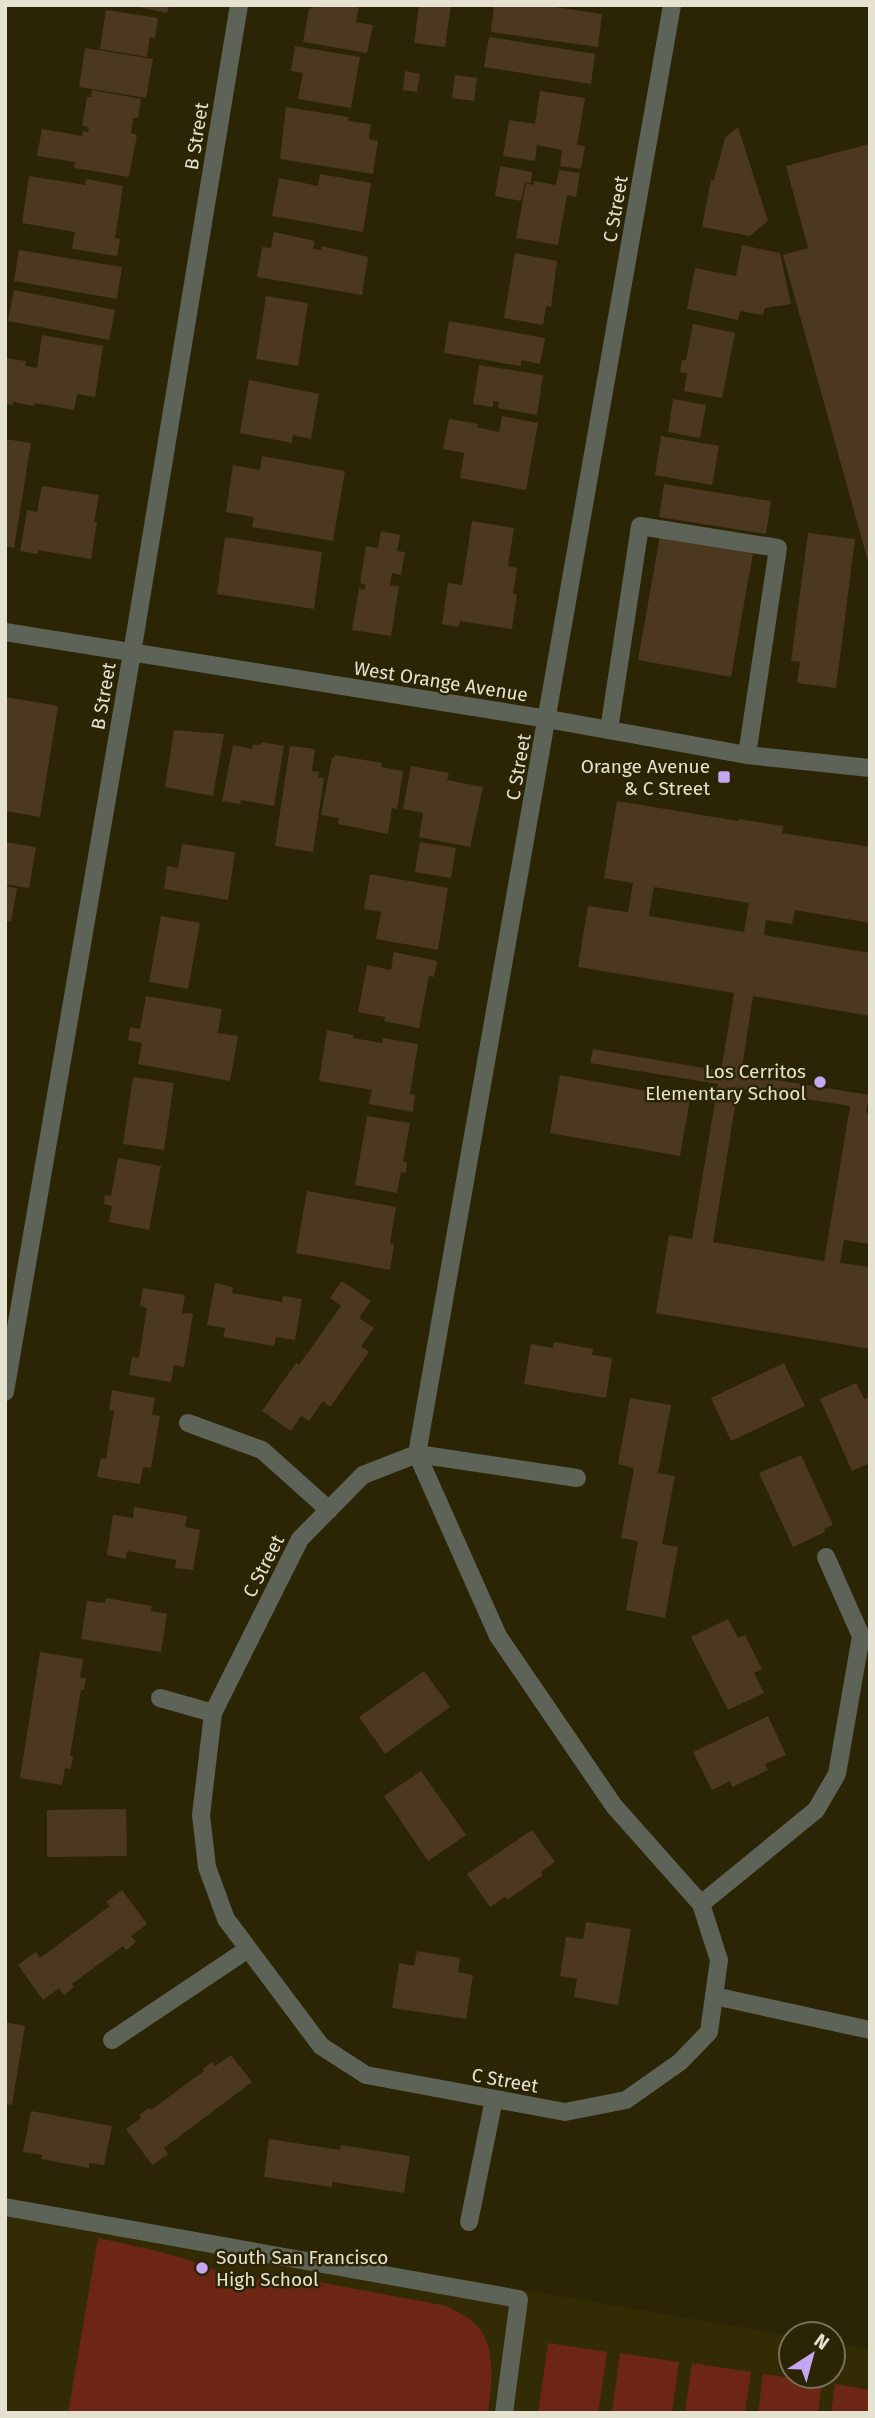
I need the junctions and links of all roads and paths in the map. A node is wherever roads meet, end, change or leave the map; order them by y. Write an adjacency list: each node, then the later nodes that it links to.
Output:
1 (239, 5): 4 (street, B Street)
2 (672, 5): 5 (street, C Street)
3 (5, 632): 4 (street, West Orange Avenue)
4 (132, 653): 5 (street, West Orange Avenue); 9 (street, B Street)
5 (548, 719): 6 (street, West Orange Avenue); 11 (street, C Street)
6 (609, 730): 7 (street, West Orange Avenue); 7 (street)
7 (747, 755): 8 (street, West Orange Avenue)
8 (870, 768)
9 (5, 1392)
10 (188, 1423): 13 (street)
11 (417, 1454): 12 (street); 13 (street, C Street); 17 (street, C Street)
12 (577, 1478)
13 (329, 1510): 16 (street, C Street)
14 (826, 1557): 17 (street)
15 (160, 1698): 16 (street)
16 (213, 1713): 18 (street, C Street)
17 (701, 1904): 19 (street, C Street)
18 (248, 1949): 21 (street); 22 (street, C Street)
19 (714, 1996): 20 (street); 22 (street, C Street)
20 (870, 2029)
21 (113, 2040)
22 (494, 2099): 24 (street)
23 (5, 2207): 25 (street)
24 (470, 2222)
25 (504, 2413)

